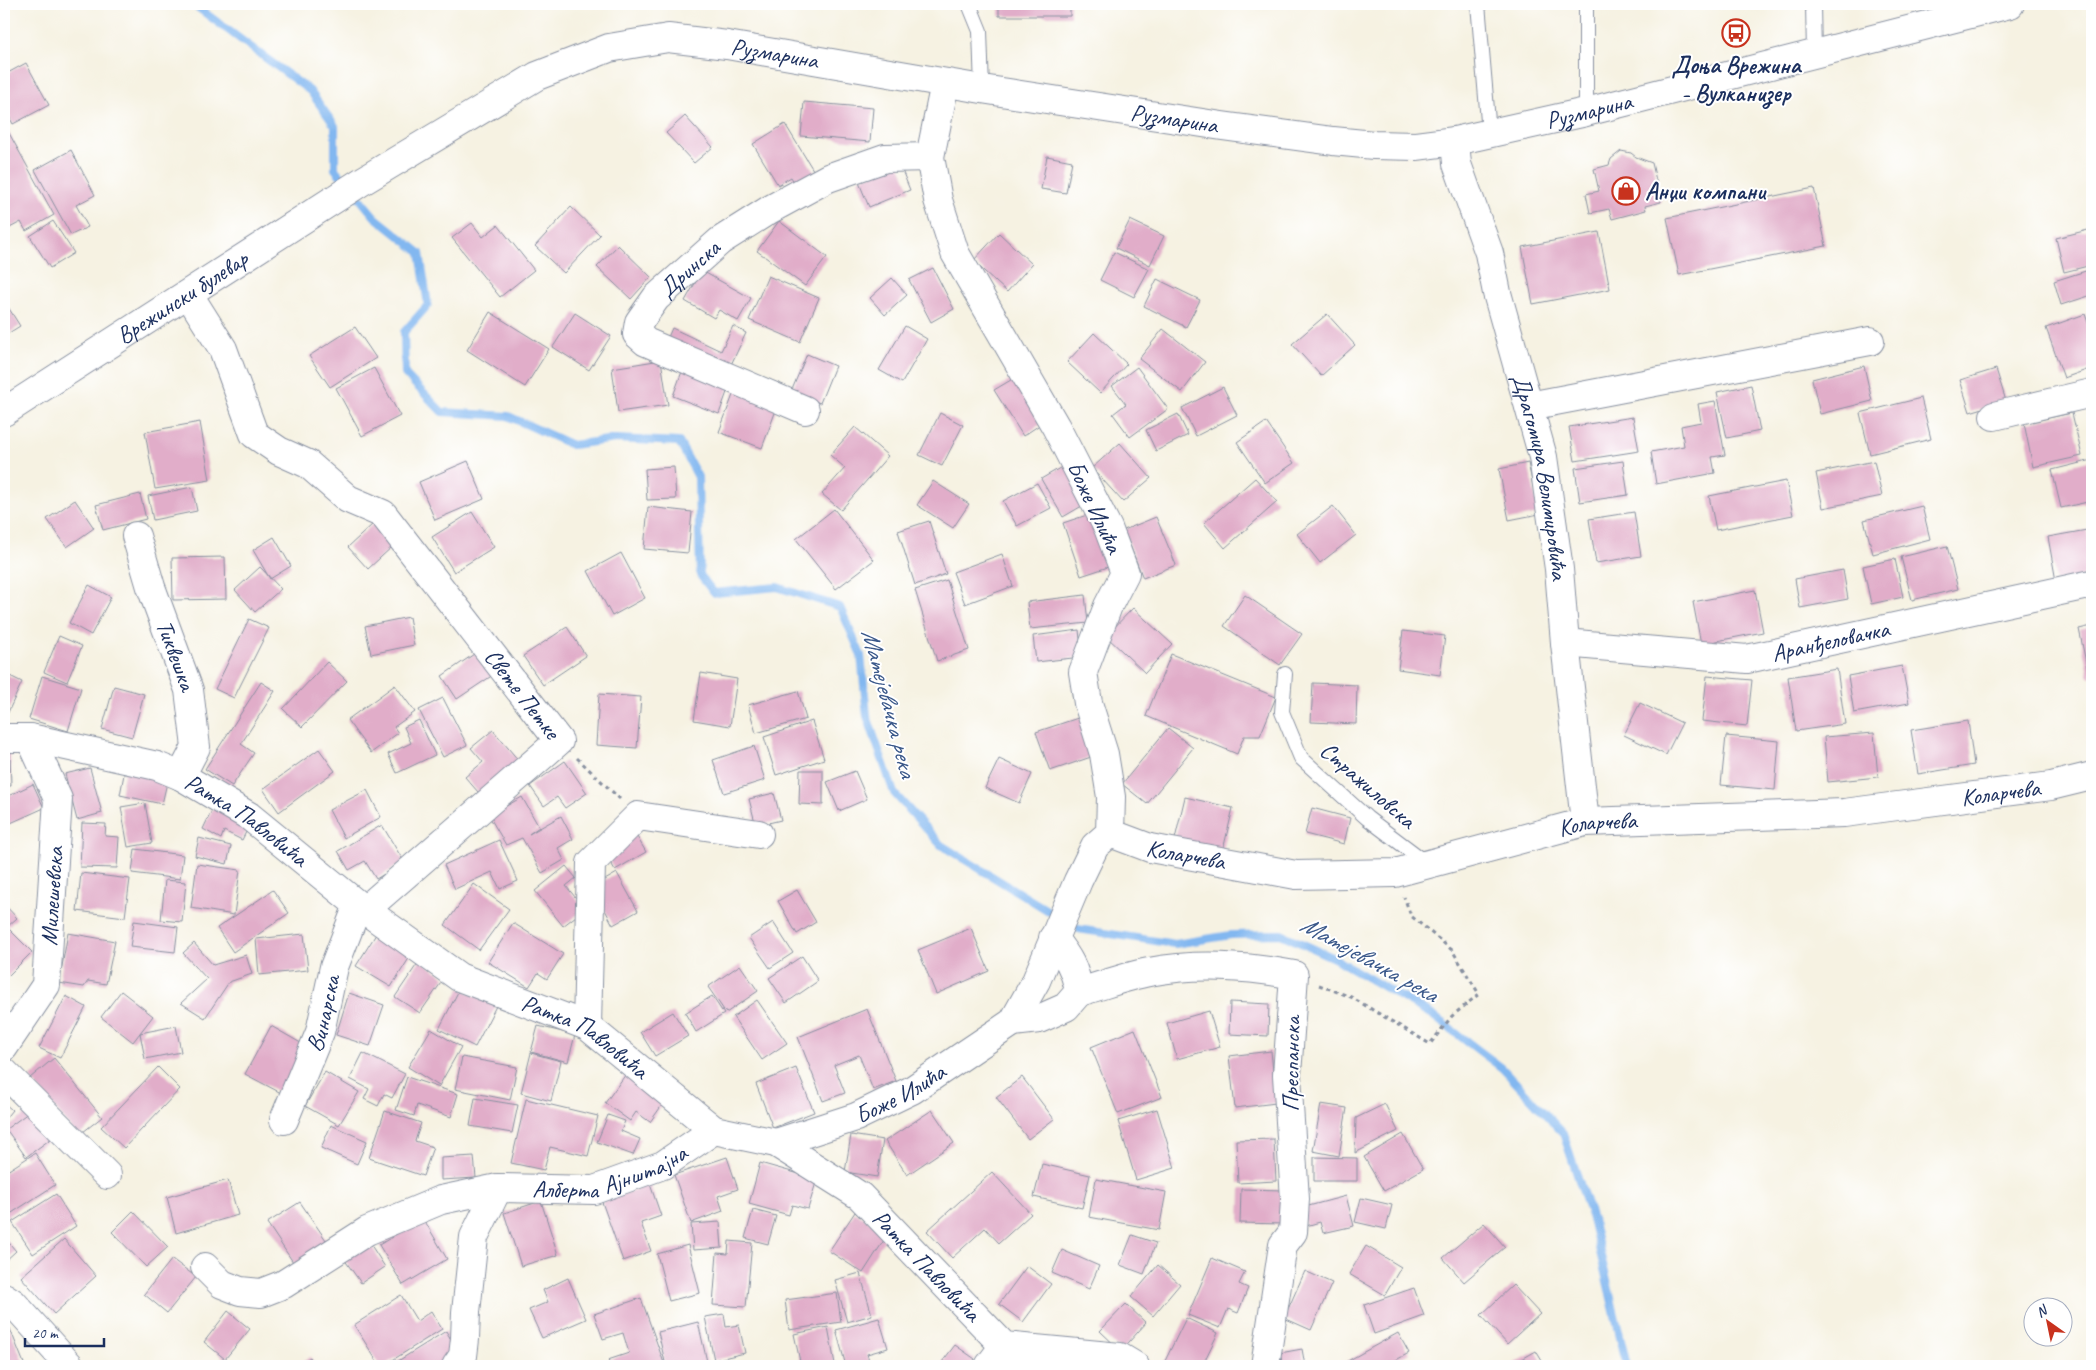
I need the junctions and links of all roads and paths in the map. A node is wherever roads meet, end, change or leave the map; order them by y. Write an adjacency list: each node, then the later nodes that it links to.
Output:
1 (969, 4): 8 (lane)
2 (1478, 4): 10 (lane)
3 (1586, 4): 9 (lane)
4 (1813, 4): 6 (lane)
5 (2010, 4): 6 (street, Рузмарина)
6 (1814, 54): 9 (street, Рузмарина)
7 (945, 83): 8 (street, Рузмарина); 12 (street, Боже Илића); 13 (street, Рузмарина)
8 (982, 89): 11 (street, Рузмарина)
9 (1586, 112): 10 (street, Рузмарина)
10 (1489, 133): 11 (street, Рузмарина)
11 (1455, 141): 17 (street, Драгомира Велимировића)
12 (930, 157): 18 (street, Дринска); 31 (street, Боже Илића)
13 (361, 182): 14 (street, Врежински булевар)
14 (189, 295): 19 (street, Врежински булевар); 26 (street, Свете Петке)
15 (1870, 341): 17 (street)
16 (2092, 393): 20 (street)
17 (1529, 406): 23 (street, Драгомира Велимировића)
18 (805, 410)
19 (4, 412)
20 (1994, 416)
21 (136, 536): 27 (street, Тиквешка)
22 (2092, 584): 23 (street, Аранђеловачка)
23 (1565, 642): 30 (street, Драгомира Велимировића)
24 (1284, 674): 33 (lane, Стражиловска)
25 (17, 738): 27 (street, Ратка Павловића); 41 (street, Милешевска)
26 (560, 742): 29 (path); 35 (street, Свете Петке)
27 (181, 776): 35 (street, Ратка Павловића)
28 (2092, 776): 30 (street, Коларчева)
29 (638, 816): 32 (street); 40 (street)
30 (1585, 822): 33 (street, Коларчева)
31 (1110, 833): 34 (street, Коларчева); 36 (street, Боже Илића)
32 (759, 834)
33 (1428, 864): 34 (street, Коларчева)
34 (1395, 873): 37 (path)
35 (362, 907): 40 (street, Ратка Павловића); 43 (street, Винарска)
36 (1053, 938): 38 (street); 39 (street, Боже Илића)
37 (1294, 975): 38 (street); 54 (street, Преспанска)
38 (1079, 992): 39 (street, Боже Илића)
39 (1013, 1022): 45 (street, Боже Илића)
40 (587, 1026): 44 (street, Ратка Павловића)
41 (4, 1047)
42 (4, 1072): 46 (street)
43 (284, 1120)
44 (714, 1130): 45 (street, Ратка Павловића); 47 (street, Алберта Ајнштајна)
45 (776, 1143): 50 (street, Ратка Павловића)
46 (107, 1175)
47 (498, 1188): 48 (street, Алберта Ајнштајна); 52 (street)
48 (205, 1268)
49 (4, 1297): 51 (street)
50 (997, 1356): 53 (street, Ратка Павловића)
51 (70, 1366)
52 (456, 1366)
53 (1135, 1366)
54 (1265, 1366)

